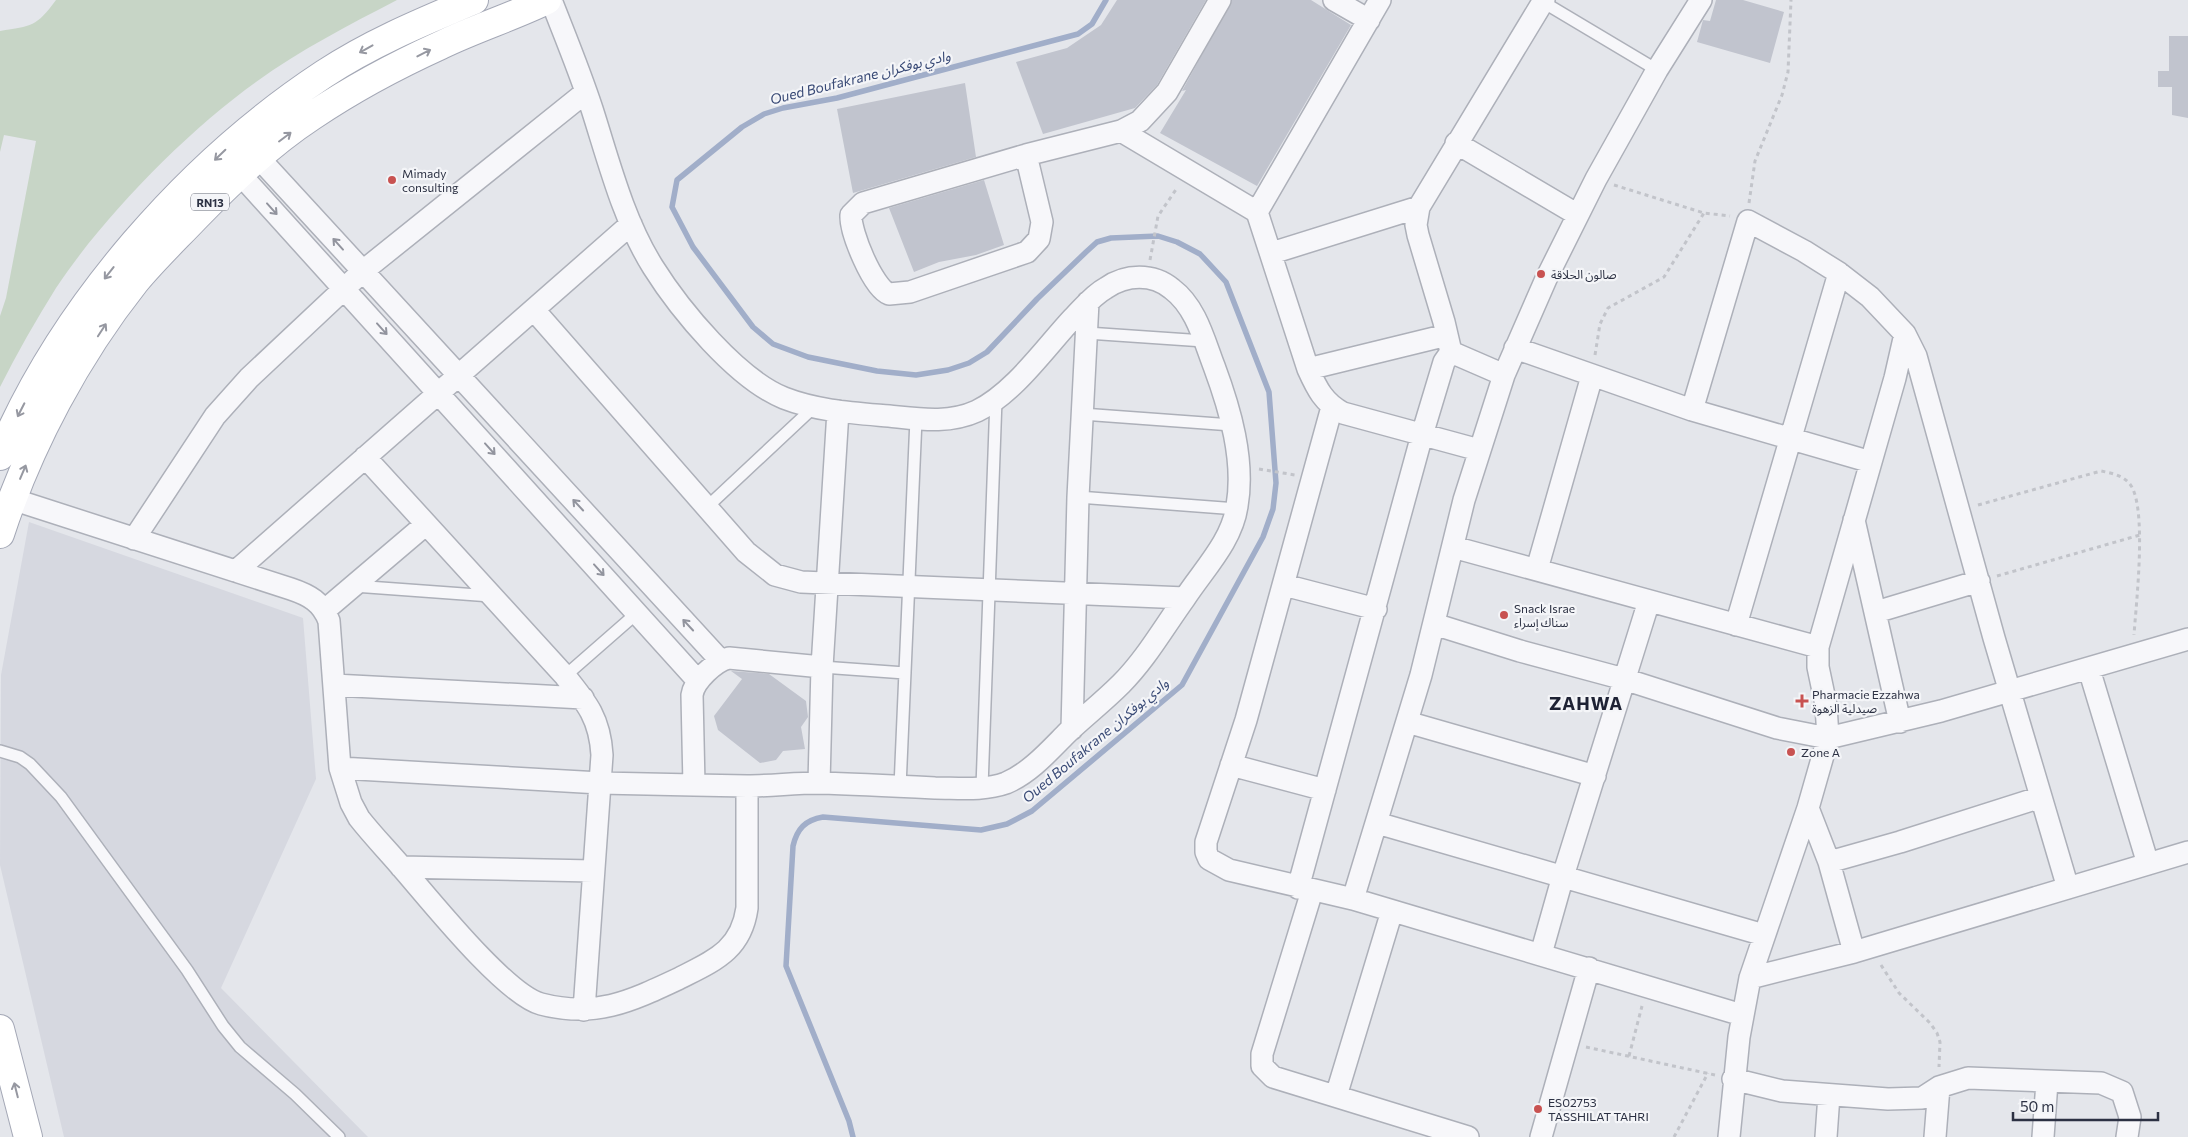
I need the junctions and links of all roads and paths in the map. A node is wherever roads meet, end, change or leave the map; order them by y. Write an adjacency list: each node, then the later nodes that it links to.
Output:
1 (474, 0): 53 (main road, RN13, one-way to 53)
2 (547, 0): 16 (main road, RN13, one-way to 2)
3 (551, 0): 12 (street)
4 (1220, 0): 13 (street)
5 (1334, 0): 10 (street)
6 (1380, 0): 10 (street)
7 (1791, 0): 23 (path)
8 (1544, 1): 11 (lane); 14 (street)
9 (1692, 3): 11 (street)
10 (1369, 20): 20 (street)
11 (1658, 70): 18 (street)
12 (586, 92): 24 (street); 27 (street)
13 (1121, 131): 15 (street); 17 (street)
14 (1456, 143): 19 (street); 22 (street)
15 (1026, 154): 15 (street)
16 (249, 165): 27 (street, one-way to 16); 29 (street, one-way to 29); 59 (main road, RN13, one-way to 16)
17 (1188, 171): 20 (street); 26 (path)
18 (1596, 179): 21 (path); 22 (street)
19 (1419, 207): 25 (street); 35 (street)
20 (1257, 212): 25 (street)
21 (1704, 213): 23 (path); 40 (path)
22 (1578, 215): 36 (street)
23 (1748, 221): 28 (street); 45 (street)
24 (631, 224): 31 (street); 43 (street)
25 (1272, 252): 37 (street)
26 (1150, 256)
27 (362, 271): 29 (street); 39 (street)
28 (1839, 273): 33 (street); 51 (street)
29 (345, 288): 41 (street, one-way to 41); 67 (street)
30 (1088, 302): 32 (street); 34 (street); 42 (street)
31 (534, 310): 39 (street); 60 (street)
32 (1087, 332): 34 (lane); 47 (street)
33 (1905, 334): 55 (street); 62 (street)
34 (1204, 341): 49 (street)
35 (1449, 343): 37 (street); 38 (street); 50 (street)
36 (1515, 348): 38 (street); 40 (street)
37 (1308, 369): 44 (street)
38 (1504, 375): 52 (street)
39 (459, 376): 41 (street); 90 (street, one-way to 39)
40 (1592, 376): 45 (street); 69 (street)
41 (439, 392): 54 (street); 84 (street, one-way to 84)
42 (996, 400): 48 (street); 76 (lane)
43 (814, 407): 46 (street); 60 (lane)
44 (1332, 407): 50 (street); 73 (street)
45 (1692, 410): 51 (street)
46 (838, 411): 48 (street); 72 (street)
47 (1082, 414): 49 (lane); 58 (street)
48 (916, 419): 75 (lane)
49 (1232, 425): 61 (street)
50 (1422, 435): 52 (street); 81 (street)
51 (1790, 439): 55 (street); 86 (street)
52 (1479, 450): 68 (street)
53 (0, 456)
54 (365, 457): 64 (street); 70 (street)
55 (1871, 462): 63 (street)
56 (1266, 470): 57 (path)
57 (1292, 475)
58 (1078, 497): 61 (lane); 77 (street)
59 (12, 498): 65 (main road, RN13); 67 (street)
60 (706, 508): 72 (street)
61 (1237, 509): 79 (street)
62 (1958, 510): 66 (path); 71 (street)
63 (1854, 519): 83 (street); 88 (street)
64 (425, 525): 74 (street); 78 (street)
65 (0, 534)
66 (2140, 535): 71 (path); 89 (path)
67 (134, 538): 70 (street)
68 (1453, 547): 69 (street); 85 (street)
69 (1537, 569): 80 (street)
70 (236, 571): 82 (street)
71 (1979, 581): 83 (street); 98 (street)
72 (829, 583): 75 (street); 91 (street)
73 (1284, 585): 81 (street); 105 (street)
74 (354, 586): 78 (lane); 82 (street)
75 (908, 587): 76 (street); 93 (lane)
76 (991, 591): 77 (street); 113 (lane)
77 (1074, 593): 79 (street); 102 (street)
78 (491, 596): 94 (street)
79 (1185, 598): 102 (street)
80 (1649, 601): 86 (street); 95 (street)
81 (1376, 609): 114 (street)
82 (325, 610): 97 (street)
83 (1876, 612): 101 (street)
84 (637, 613): 94 (lane); 96 (street)
85 (1434, 624): 95 (street); 100 (street)
86 (1736, 625): 88 (street)
87 (2188, 639): 89 (street)
88 (1818, 647): 103 (street)
89 (2134, 656): 92 (street)
90 (721, 661): 91 (street); 96 (street)
91 (822, 667): 93 (lane); 109 (street)
92 (2089, 669): 98 (street); 120 (street)
93 (905, 673): 112 (lane)
94 (565, 676): 99 (street)
95 (1624, 679): 103 (street); 107 (street)
96 (698, 681): 110 (street)
97 (334, 685): 99 (street); 106 (street)
98 (2010, 691): 101 (street); 115 (street)
99 (583, 698): 108 (street)
100 (1407, 722): 107 (street); 117 (street)
101 (1900, 722): 103 (street)
102 (1072, 729): 113 (street)
103 (1828, 738): 116 (street)
104 (0, 751): 146 (lane)
105 (1231, 765): 114 (street); 125 (street)
106 (340, 768): 108 (street); 121 (street)
107 (1595, 776): 123 (street)
108 (600, 783): 110 (street); 122 (street)
109 (819, 783): 111 (street); 112 (street)
110 (694, 785): 111 (street)
111 (747, 786): 134 (street)
112 (900, 786): 113 (street)
113 (982, 787)
114 (1325, 790): 125 (street)
115 (2041, 797): 119 (street); 124 (street)
116 (1808, 808): 119 (street); 128 (street)
117 (1376, 823): 123 (street); 126 (street)
118 (2188, 852): 120 (street)
119 (1829, 862): 129 (street)
120 (2148, 864): 124 (street)
121 (402, 867): 122 (street); 134 (street)
122 (593, 871): 134 (street)
123 (1563, 876): 128 (street); 130 (street)
124 (2068, 888): 129 (street)
125 (1305, 889): 126 (street); 144 (street)
126 (1353, 899): 127 (street)
127 (1392, 911): 130 (street); 144 (street)
128 (1764, 935): 132 (street)
129 (1862, 949): 132 (street); 142 (path)
130 (1541, 954): 131 (street)
131 (1589, 968): 133 (street); 137 (street)
132 (1750, 978): 135 (street)
133 (1647, 987): 135 (street); 138 (path)
134 (584, 1010)
135 (1742, 1015): 140 (street)
136 (0, 1029): 145 (main road, one-way to 136)
137 (1569, 1043): 138 (path); 148 (street)
138 (1629, 1056): 139 (path)
139 (1708, 1073): 140 (path); 149 (path)
140 (1733, 1079): 143 (street); 150 (street)
141 (2048, 1082): 142 (street); 153 (street); 154 (street)
142 (1938, 1088): 143 (street); 152 (street)
143 (1829, 1095): 151 (street)
144 (1336, 1096): 147 (street)
145 (28, 1137)
146 (340, 1137)
147 (1468, 1137)
148 (1542, 1137)
149 (1674, 1137)
150 (1729, 1137)
151 (1826, 1137)
152 (1935, 1137)
153 (2043, 1137)
154 (2127, 1137)

